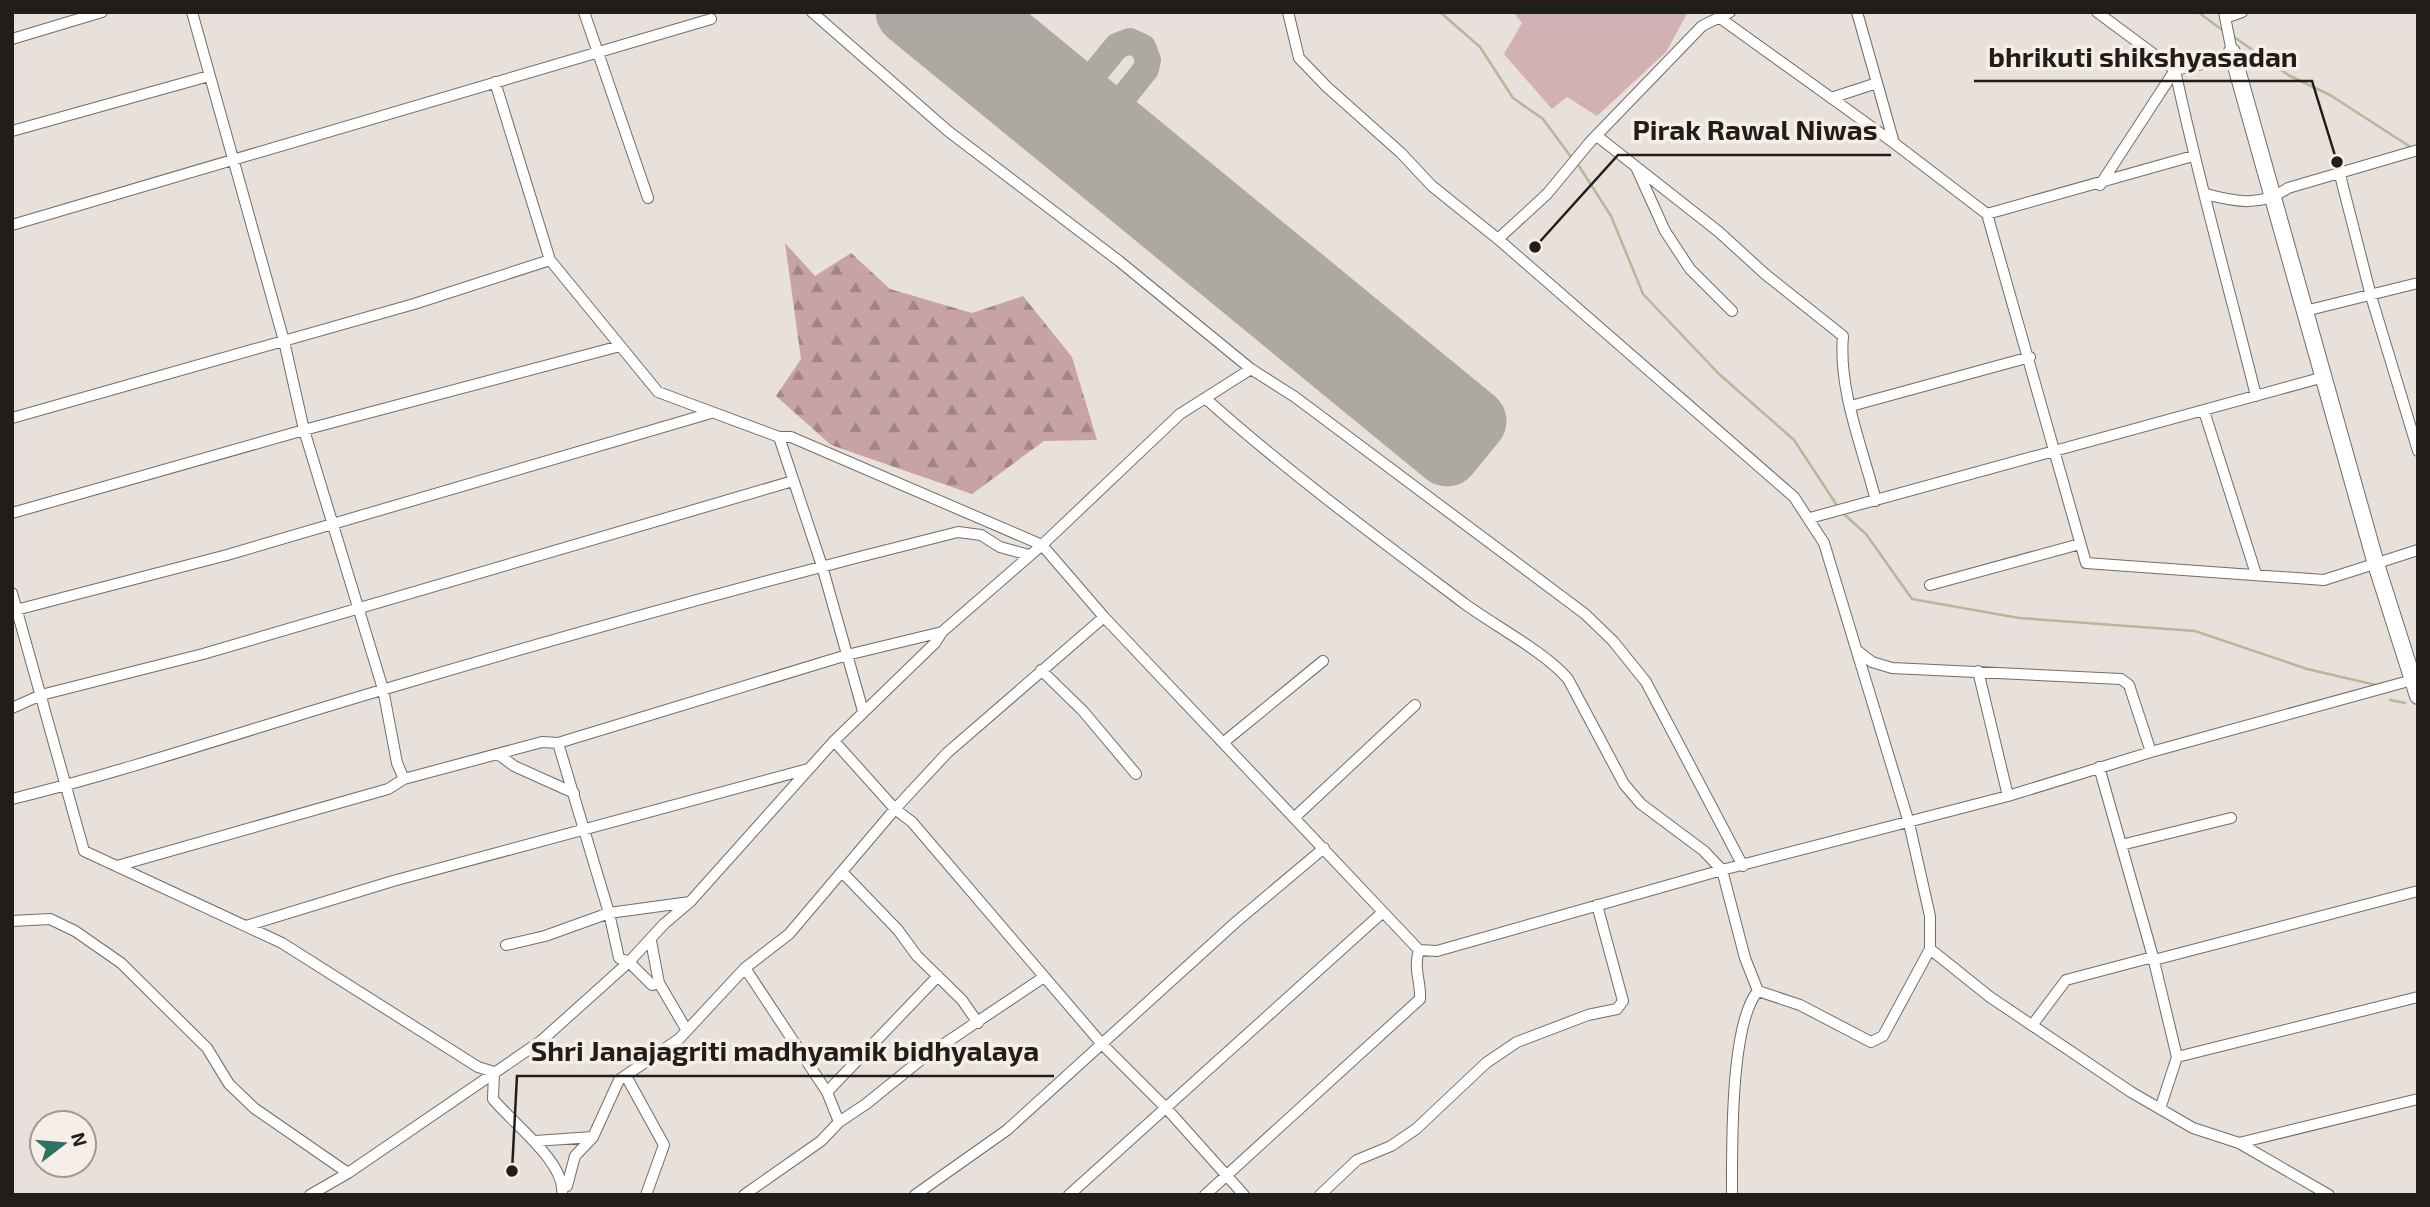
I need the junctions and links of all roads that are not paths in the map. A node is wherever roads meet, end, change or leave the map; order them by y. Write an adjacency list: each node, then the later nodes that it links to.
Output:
1 (102, 12): 12 (street)
2 (192, 12): 16 (street)
3 (584, 12): 13 (street)
4 (812, 12): 43 (street)
5 (1287, 12): 34 (street)
6 (1857, 12): 18 (street)
7 (2097, 12): 15 (street)
8 (2242, 12): 10 (street)
9 (1725, 15): 19 (street); 21 (street)
10 (2224, 15): 14 (street)
11 (711, 19): 13 (street)
12 (12, 39)
13 (596, 52): 17 (street); 30 (street)
14 (2234, 55): 15 (street); 31 (street)
15 (2175, 70): 24 (street); 28 (street)
16 (209, 76): 20 (street); 25 (street)
17 (495, 82): 25 (street); 35 (street)
18 (1877, 83): 19 (street); 22 (street)
19 (1832, 98): 22 (street)
20 (12, 131)
21 (1597, 136): 26 (street); 34 (street)
22 (1894, 143): 32 (street)
23 (2418, 150): 27 (street)
24 (2193, 156): 28 (street); 29 (street)
25 (233, 162): 33 (street); 40 (street)
26 (1636, 167): 38 (street); 47 (street)
27 (2340, 175): 31 (street); 37 (street)
28 (2100, 185): 32 (street)
29 (2206, 194): 31 (street); 45 (street)
30 (648, 198)
31 (2273, 198): 39 (street)
32 (1987, 214): 42 (street)
33 (12, 225)
34 (1498, 239): 59 (street)
35 (550, 260): 40 (street); 41 (street)
36 (2418, 283): 37 (street)
37 (2371, 296): 39 (street); 51 (street)
38 (1732, 311)
39 (2305, 311): 44 (street)
40 (284, 341): 50 (street); 52 (street)
41 (620, 346): 49 (street); 52 (street)
42 (2030, 357): 47 (street); 54 (street)
43 (1251, 369): 46 (street); 106 (street)
44 (2324, 377): 45 (street); 65 (street)
45 (2256, 396): 48 (street)
46 (1205, 398): 62 (street); 107 (street)
47 (1851, 406): 57 (street)
48 (2204, 411): 54 (street); 67 (street)
49 (711, 413): 53 (street); 60 (street)
50 (12, 418)
51 (2414, 421): 55 (street)
52 (304, 430): 58 (street); 60 (street)
53 (779, 437): 56 (street); 62 (street)
54 (2057, 451): 57 (street); 61 (street)
55 (2418, 451)
56 (793, 481): 66 (street); 70 (street)
57 (1876, 501): 59 (street)
58 (12, 513)
59 (1810, 518): 74 (street)
60 (334, 521): 70 (street); 71 (street)
61 (2080, 544): 67 (street); 68 (street)
62 (1042, 545): 64 (street); 72 (street)
63 (2418, 550): 65 (street)
64 (1029, 555): 66 (street); 73 (street)
65 (2376, 564): 67 (street); 79 (street)
66 (822, 566): 75 (street); 80 (street)
67 (2256, 574)
68 (1930, 585)
69 (12, 593): 71 (street)
70 (358, 607): 80 (street); 81 (street)
71 (15, 610): 81 (street)
72 (1104, 617): 77 (street); 87 (street)
73 (942, 632): 75 (street); 84 (street)
74 (1859, 652): 78 (street); 101 (street)
75 (847, 655): 84 (street); 86 (street)
76 (1323, 661): 87 (street)
77 (1041, 670): 92 (street); 98 (street)
78 (1978, 671): 88 (street); 96 (street)
79 (2416, 685): 88 (street)
80 (383, 689): 93 (street); 94 (street)
81 (41, 695): 83 (street); 94 (street)
82 (1415, 705): 99 (street)
83 (12, 708)
84 (863, 711): 85 (street)
85 (834, 741): 91 (street); 98 (street)
86 (558, 743): 89 (street); 95 (street)
87 (1224, 743): 99 (street)
88 (2151, 752): 90 (street)
89 (498, 754): 93 (street); 95 (street)
90 (2099, 767): 96 (street); 103 (street)
91 (808, 769): 102 (street); 110 (street)
92 (1136, 774)
93 (404, 779): 105 (street)
94 (66, 786): 97 (street); 105 (street)
95 (574, 793): 102 (street)
96 (2008, 796): 101 (street)
97 (12, 799)
98 (895, 808): 108 (street); 124 (street)
99 (1295, 817): 104 (street)
100 (2231, 818): 103 (street)
101 (1909, 823): 106 (street); 118 (street)
102 (584, 832): 113 (street); 115 (street)
103 (2122, 845): 120 (street)
104 (1324, 848): 112 (street); 131 (street)
105 (117, 866): 115 (street)
106 (1743, 866): 107 (street)
107 (1722, 870): 111 (street); 126 (street)
108 (842, 872): 122 (street); 123 (street)
109 (2418, 891): 120 (street)
110 (690, 902): 113 (street); 116 (street)
111 (1597, 905): 119 (street); 153 (street)
112 (1383, 912): 119 (street); 137 (street)
113 (609, 913): 117 (street); 121 (street)
114 (12, 921): 143 (street)
115 (246, 926): 133 (street)
116 (651, 941): 121 (street); 125 (street)
117 (506, 945)
118 (1930, 948): 126 (street); 129 (street)
119 (1419, 950): 144 (street)
120 (2154, 958): 129 (street); 132 (street)
121 (629, 962): 125 (street); 133 (street)
122 (744, 968): 130 (street); 135 (street)
123 (938, 976): 128 (street); 135 (street)
124 (1044, 977): 128 (street); 131 (street)
125 (659, 983): 130 (street)
126 (1758, 991): 154 (street)
127 (2418, 997): 132 (street)
128 (978, 1023): 139 (street)
129 (2033, 1024): 138 (street)
130 (686, 1030): 134 (street)
131 (1101, 1043): 137 (street); 149 (street)
132 (2178, 1057): 138 (street)
133 (494, 1072): 141 (street); 143 (street)
134 (626, 1076): 140 (street); 147 (street)
135 (827, 1092): 139 (street)
136 (2418, 1098): 142 (street)
137 (1167, 1109): 144 (street); 150 (street)
138 (2160, 1109): 142 (street)
139 (838, 1122): 148 (street)
140 (593, 1137): 141 (street); 145 (street)
141 (535, 1141): 145 (street)
142 (2239, 1143): 155 (street)
143 (348, 1173): 146 (street)
144 (1226, 1175): 151 (street); 152 (street)
145 (563, 1191)
146 (310, 1195)
147 (646, 1195)
148 (744, 1195)
149 (915, 1195)
150 (1069, 1195)
151 (1205, 1195)
152 (1244, 1195)
153 (1320, 1195)
154 (1732, 1195)
155 (2329, 1195)

